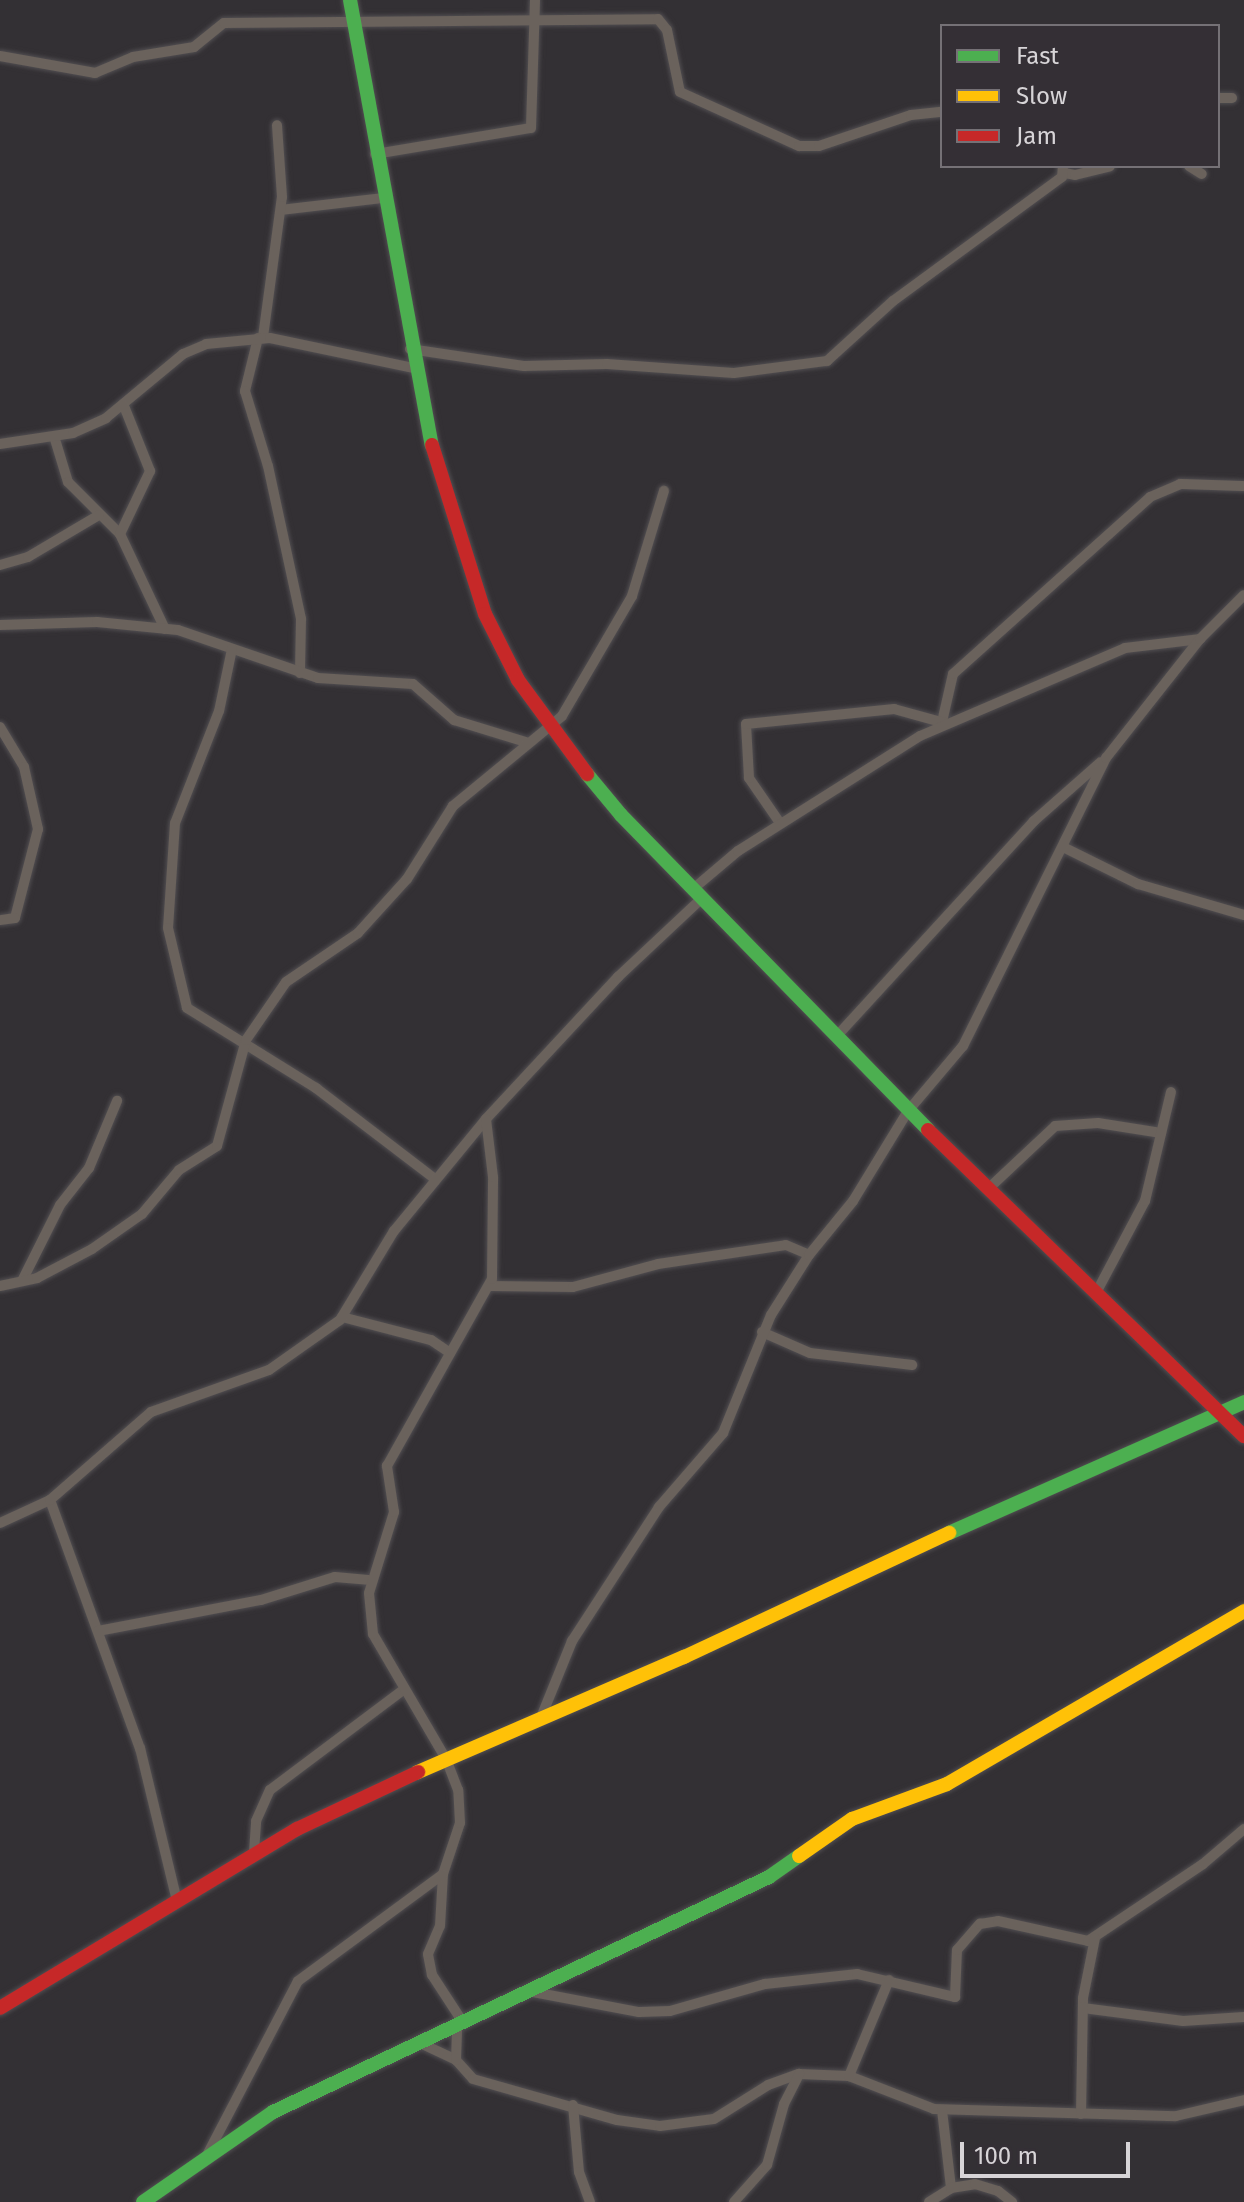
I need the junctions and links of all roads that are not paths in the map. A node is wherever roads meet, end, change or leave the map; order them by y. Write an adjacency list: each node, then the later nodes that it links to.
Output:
1 (350, 0): 3 (street)
2 (535, 0): 4 (street)
3 (353, 19): 4 (street); 5 (street); 10 (street)
4 (533, 21): 8 (street); 10 (street)
5 (0, 56)
6 (1220, 98): 7 (street)
7 (1232, 98)
8 (940, 112)
9 (277, 125): 16 (street)
10 (375, 154): 15 (street)
11 (1102, 168): 13 (street)
12 (1192, 168): 14 (street)
13 (1063, 169): 18 (street)
14 (1202, 174)
15 (383, 198): 16 (street); 18 (street)
16 (281, 210): 17 (street)
17 (260, 338): 19 (street); 20 (street); 33 (street)
18 (410, 349): 19 (street)
19 (413, 368): 35 (street)
20 (124, 406): 21 (street); 26 (street)
21 (54, 436): 22 (street); 25 (street)
22 (0, 444)
23 (1244, 486): 34 (street)
24 (664, 491): 35 (street)
25 (99, 515): 26 (street); 27 (street)
26 (120, 534): 30 (street)
27 (0, 565)
28 (1244, 595): 31 (street)
29 (0, 625): 30 (street)
30 (165, 629): 32 (street)
31 (1200, 639): 34 (street); 38 (street)
32 (232, 649): 33 (street); 45 (street)
33 (300, 673): 37 (street)
34 (945, 723): 39 (street); 39 (street)
35 (548, 726): 37 (street); 41 (street)
36 (0, 727): 43 (street)
37 (526, 742): 45 (street)
38 (1106, 758): 40 (street); 44 (street)
39 (780, 823): 41 (street)
40 (1063, 847): 42 (street); 48 (street)
41 (698, 894): 44 (street); 49 (street)
42 (1244, 915)
43 (0, 920)
44 (836, 1037): 48 (street)
45 (246, 1040): 51 (street); 54 (street)
46 (1171, 1092): 50 (street)
47 (117, 1101): 54 (street)
48 (908, 1111): 52 (street); 53 (street)
49 (486, 1119): 51 (street); 56 (street)
50 (1161, 1133): 52 (street); 57 (street)
51 (435, 1179): 58 (street)
52 (988, 1189): 57 (street)
53 (809, 1255): 56 (street); 59 (street)
54 (22, 1281): 55 (street)
55 (0, 1286)
56 (489, 1286): 60 (street)
57 (1096, 1293): 63 (street)
58 (342, 1317): 60 (street); 65 (street)
59 (762, 1332): 61 (street); 71 (street)
60 (450, 1353): 67 (street)
61 (912, 1365)
62 (1244, 1402): 63 (street)
63 (1217, 1410): 64 (street); 71 (street)
64 (1244, 1436)
65 (50, 1500): 66 (street); 69 (street)
66 (0, 1523)
67 (371, 1580): 69 (street); 70 (street)
68 (1244, 1611): 79 (street)
69 (98, 1631): 76 (street)
70 (403, 1690): 72 (street); 74 (street)
71 (542, 1715): 72 (street)
72 (446, 1759): 74 (street); 75 (street)
73 (1244, 1829): 77 (street)
74 (254, 1852): 76 (street)
75 (443, 1874): 83 (street); 92 (street)
76 (176, 1897): 80 (street)
77 (1095, 1938): 78 (street); 81 (street)
78 (889, 1980): 79 (street); 87 (street)
79 (533, 1992): 83 (street)
80 (0, 2008)
81 (1083, 2008): 82 (street); 91 (street)
82 (1244, 2017)
83 (461, 2026): 84 (street); 85 (street)
84 (420, 2043): 85 (street); 92 (street)
85 (456, 2060): 89 (street)
86 (799, 2074): 87 (street); 89 (street); 96 (street)
87 (849, 2076): 90 (street)
88 (1244, 2100): 91 (street)
89 (573, 2105): 95 (street)
90 (942, 2110): 91 (street); 93 (street)
91 (1081, 2114)
92 (207, 2155): 94 (street)
93 (951, 2188): 97 (street); 98 (street)
94 (143, 2202)
95 (590, 2202)
96 (734, 2202)
97 (929, 2202)
98 (1012, 2202)

